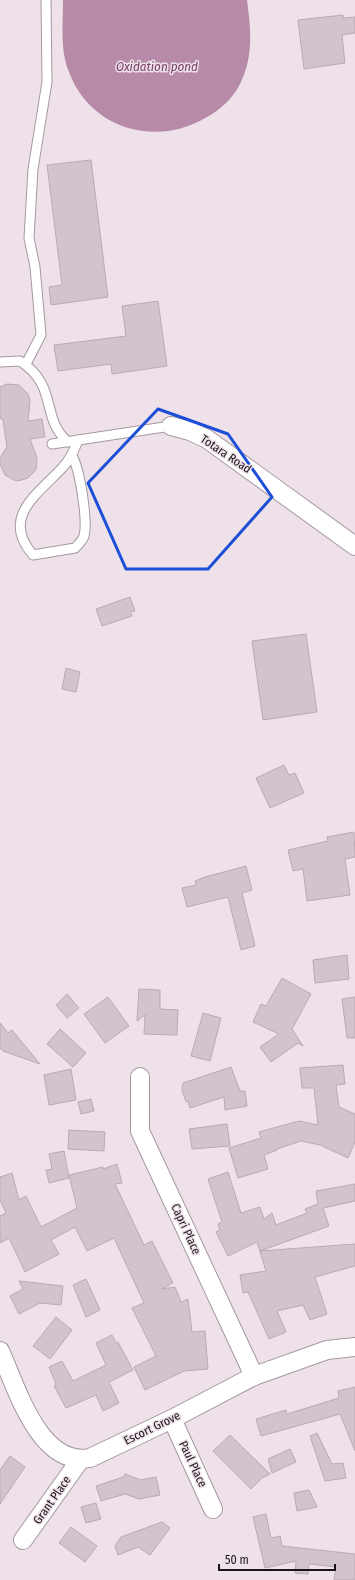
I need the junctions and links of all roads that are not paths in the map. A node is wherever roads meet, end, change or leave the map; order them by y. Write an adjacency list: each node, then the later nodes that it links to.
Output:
1 (46, 0): 3 (lane)
2 (0, 362): 3 (lane)
3 (26, 364): 6 (lane)
4 (171, 426): 5 (lane, Totara Road); 9 (street, Totara Road)
5 (78, 440): 6 (lane, Totara Road); 8 (lane)
6 (68, 442): 7 (lane, Totara Road)
7 (52, 444)
8 (72, 456): 8 (lane)
9 (355, 546)
10 (140, 1077): 13 (street, Capri Place)
11 (355, 1347): 13 (street, Escort Grove)
12 (0, 1351): 15 (street)
13 (254, 1376): 14 (street, Escort Grove)
14 (172, 1419): 15 (street, Escort Grove); 16 (street, Paul Place)
15 (80, 1460): 17 (street, Grant Place)
16 (213, 1509)
17 (23, 1540)

